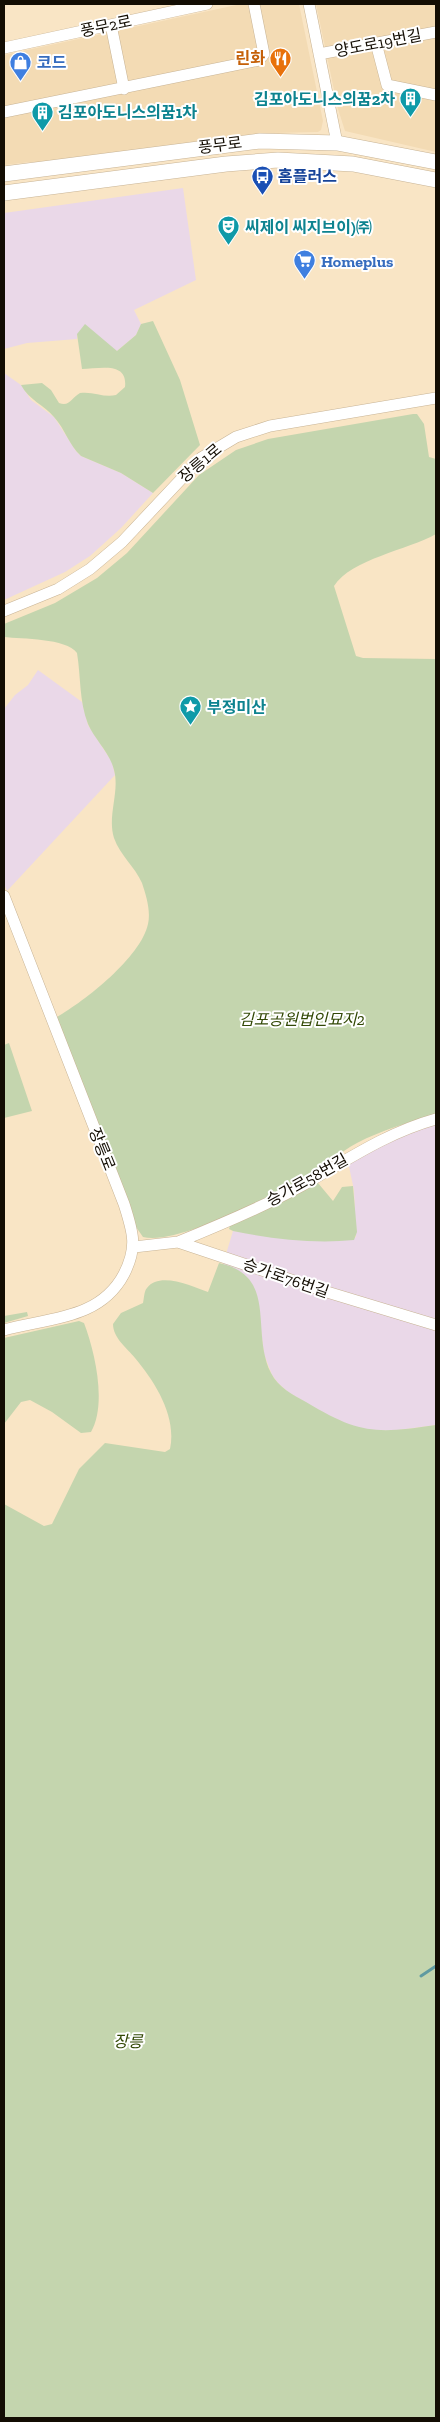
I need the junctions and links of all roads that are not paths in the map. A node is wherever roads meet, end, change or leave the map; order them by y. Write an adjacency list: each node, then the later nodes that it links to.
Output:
1 (208, 4): 4 (street, 풍무2로)
2 (254, 4): 9 (street)
3 (309, 4): 8 (street)
4 (111, 25): 7 (street, 풍무2로); 9 (street)
5 (436, 32): 6 (street, 양도로19번길)
6 (376, 43): 8 (street, 양도로19번길); 10 (street)
7 (4, 48)
8 (319, 54): 12 (street)
9 (124, 89): 11 (street)
10 (436, 94)
11 (4, 112)
12 (337, 143): 13 (street, 풍무로); 14 (street, 풍무로)
13 (436, 162)
14 (4, 174)
15 (436, 180): 16 (street, 풍무로)
16 (4, 193)
17 (436, 398): 18 (street, 장릉1로)
18 (4, 611)
19 (4, 896): 22 (street, 장릉로)
20 (436, 1120): 21 (street, 승가로58번길)
21 (178, 1242): 22 (street, 승가로76번길); 23 (street, 승가로76번길)
22 (134, 1247): 24 (street)
23 (436, 1325)
24 (4, 1330)

